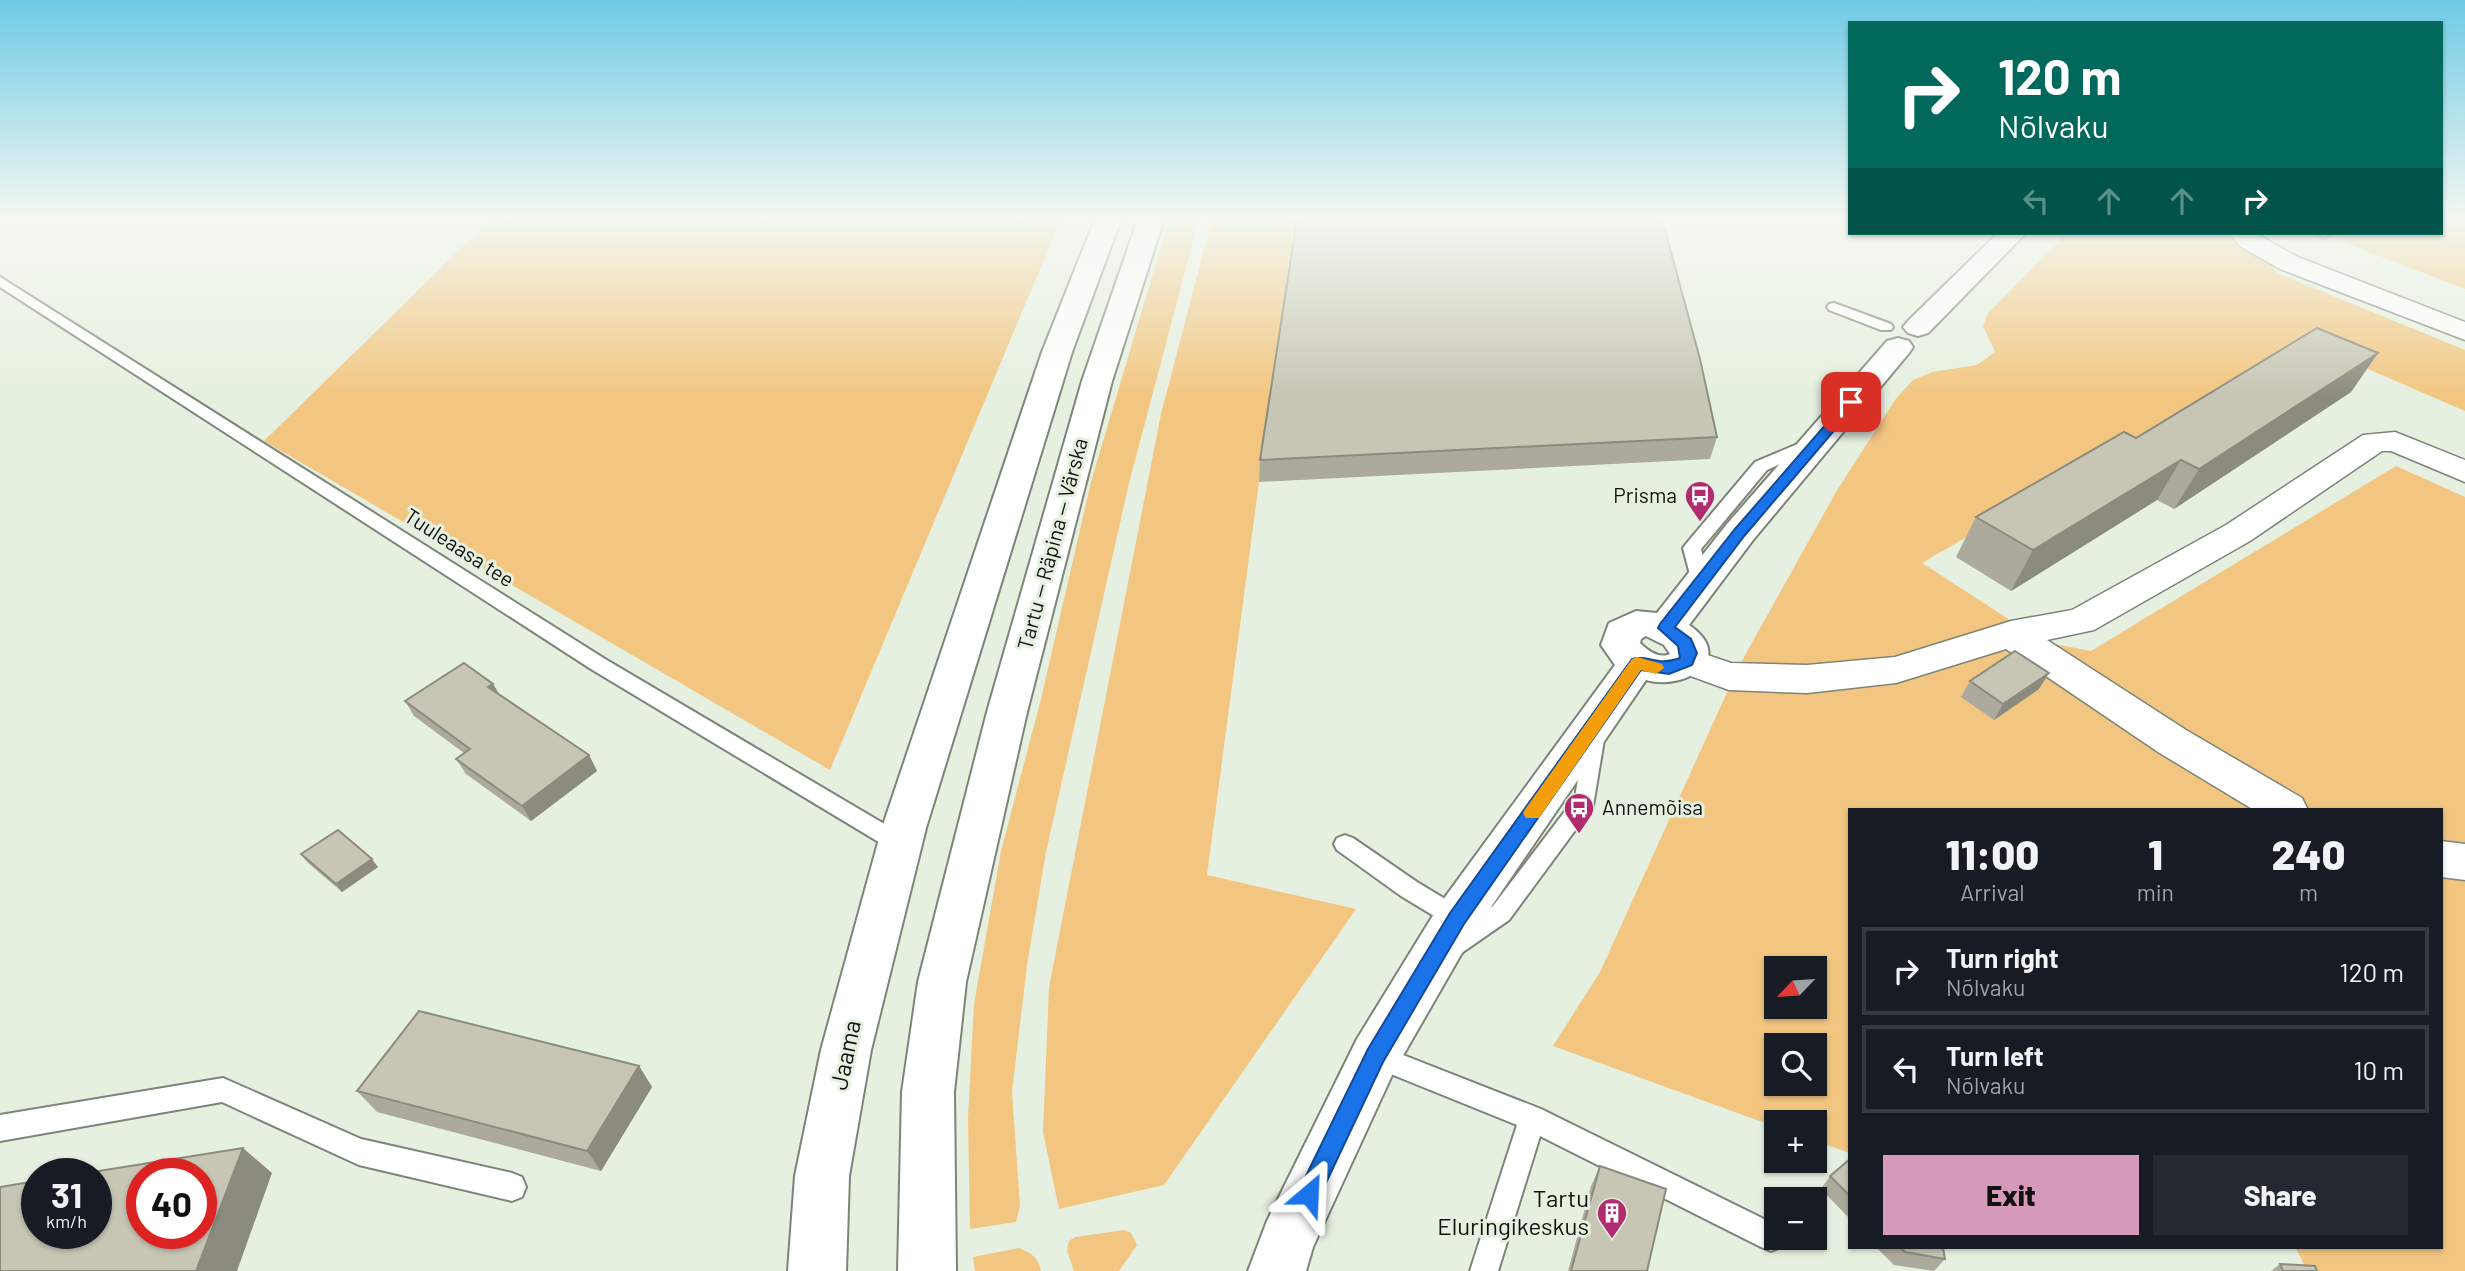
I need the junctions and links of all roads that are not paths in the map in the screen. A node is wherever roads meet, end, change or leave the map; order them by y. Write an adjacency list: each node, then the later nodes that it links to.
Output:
1 (1085, 278): 15 (main road)
2 (1131, 278): 28 (main road, Tartu — Räpina — Värska)
3 (1963, 278): 8 (main road)
4 (2330, 278): 7 (street)
5 (0, 281): 15 (lane, Tuuleaasa tee)
6 (1833, 307): 8 (lane)
7 (2465, 332)
8 (1901, 334): 11 (main road)
9 (2465, 472): 10 (street)
10 (2011, 634): 12 (street); 14 (street)
11 (1652, 645): 12 (main road); 13 (main road)
12 (1686, 661)
13 (1597, 721): 19 (main road); 20 (lane)
14 (2284, 808)
15 (900, 844): 27 (main road, Jaama)
16 (1345, 844): 19 (lane)
17 (2443, 859): 18 (street)
18 (2465, 862)
19 (1457, 919): 20 (main road)
20 (1431, 962): 21 (main road)
21 (1375, 1056): 22 (lane); 26 (main road)
22 (1532, 1118): 25 (lane); 29 (lane)
23 (0, 1128): 24 (lane)
24 (512, 1187)
25 (1764, 1234)
26 (1276, 1261)
27 (817, 1271)
28 (927, 1271)
29 (1484, 1271)

